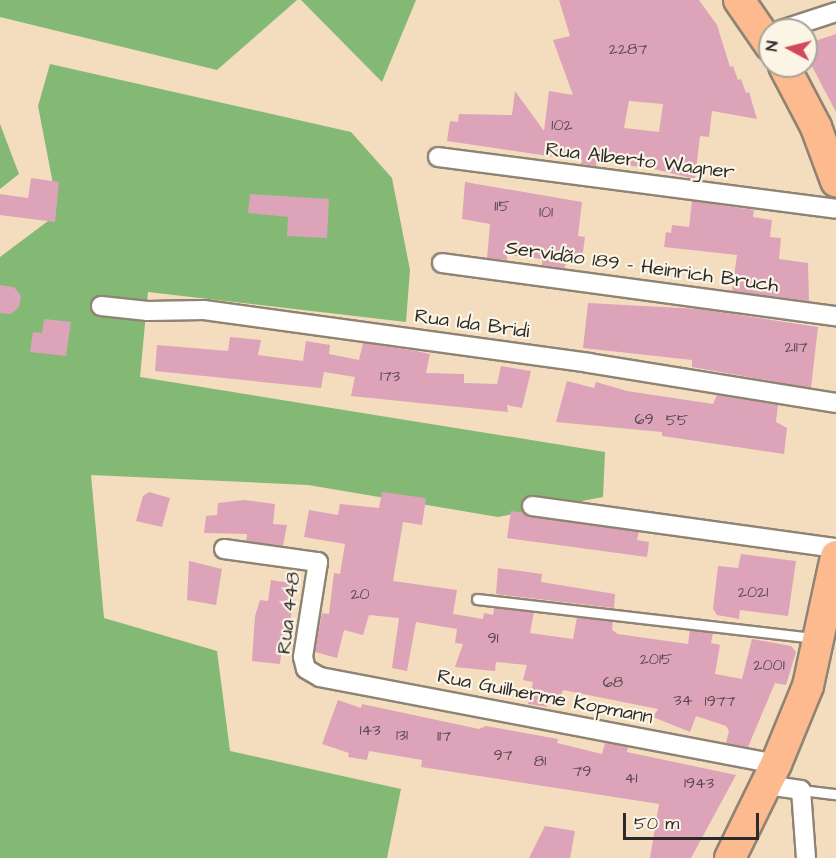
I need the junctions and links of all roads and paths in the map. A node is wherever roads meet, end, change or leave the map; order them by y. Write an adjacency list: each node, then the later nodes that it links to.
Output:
1 (739, 0): 4 (highway)
2 (836, 12): 3 (street)
3 (818, 19)
4 (758, 21)
5 (790, 78): 7 (highway)
6 (438, 158): 8 (street, Rua Alberto Wagner)
7 (836, 181)
8 (836, 209)
9 (442, 263): 11 (street, Servidão 189 - Heinrich Bruch)
10 (101, 306): 12 (street, Rua Ida Bridi)
11 (836, 316)
12 (836, 404)
13 (532, 506): 14 (street)
14 (836, 548)
15 (224, 549): 19 (street, Rua 448)
16 (836, 556): 18 (highway)
17 (477, 599): 18 (lane)
18 (820, 638): 20 (highway)
19 (306, 669): 20 (street, Rua Guilherme Kopmann)
20 (771, 775): 21 (street, Rua Guilherme Kopmann); 23 (highway)
21 (801, 790): 22 (lane); 24 (street)
22 (836, 794)
23 (730, 858)
24 (806, 858)

